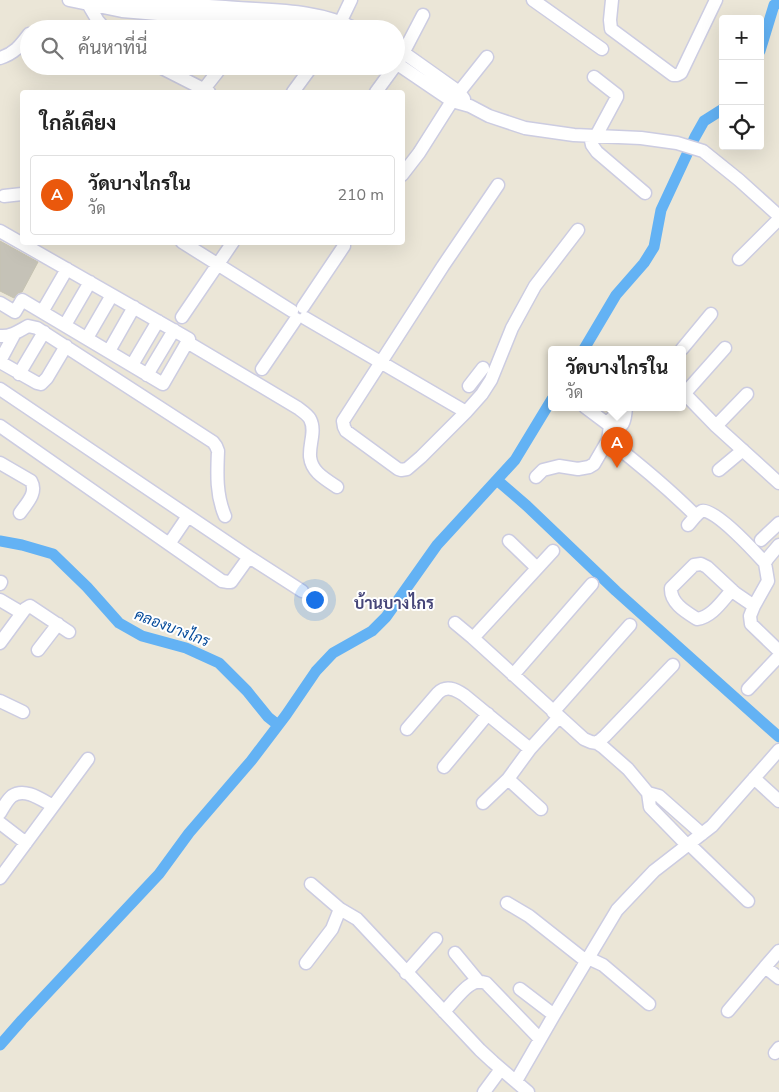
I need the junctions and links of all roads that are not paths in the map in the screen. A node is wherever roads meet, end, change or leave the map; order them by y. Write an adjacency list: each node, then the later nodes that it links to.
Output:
1 (68, 0): 6 (street)
2 (351, 0): 14 (street)
3 (533, 0): 17 (street)
4 (612, 0): 5 (street)
5 (716, 0)
6 (88, 4): 7 (street); 11 (street)
7 (124, 5): 8 (street)
8 (195, 7): 9 (street)
9 (259, 14): 12 (street); 13 (street)
10 (423, 15): 16 (street)
11 (97, 20)
12 (284, 20)
13 (323, 20)
14 (341, 20)
15 (20, 45): 19 (street)
16 (405, 46)
17 (602, 49)
18 (487, 57): 30 (street)
19 (0, 58)
20 (405, 65): 30 (street)
21 (176, 75): 26 (street)
22 (217, 75): 27 (street)
23 (305, 75): 28 (street)
24 (387, 75): 29 (street)
25 (594, 77): 31 (street)
26 (205, 90)
27 (208, 90)
28 (294, 90)
29 (377, 90)
30 (455, 96): 31 (street); 32 (street)
31 (593, 136): 34 (street); 37 (street)
32 (405, 171)
33 (498, 186): 69 (street)
34 (645, 193)
35 (20, 194): 36 (street)
36 (1, 196)
37 (779, 217): 45 (street)
38 (578, 230): 71 (street)
39 (0, 231): 40 (street)
40 (20, 242)
41 (25, 245): 47 (street)
42 (187, 245): 46 (street)
43 (231, 245): 46 (street)
44 (344, 246): 53 (street)
45 (739, 259)
46 (218, 265): 53 (street); 55 (street)
47 (67, 269): 48 (street); 52 (street)
48 (90, 282): 49 (street); 57 (street)
49 (112, 295): 51 (street); 62 (street)
50 (0, 303): 52 (street)
51 (134, 307): 56 (street); 67 (street)
52 (42, 312): 57 (street)
53 (299, 314): 69 (street); 72 (street)
54 (711, 314): 65 (street)
55 (182, 316)
56 (158, 321): 58 (street); 70 (street)
57 (65, 325): 62 (street)
58 (174, 330): 63 (street); 74 (street)
59 (44, 332): 60 (street); 64 (street); 73 (street)
60 (15, 334): 61 (street); 68 (street)
61 (0, 336)
62 (86, 338): 67 (street)
63 (187, 342): 74 (street); 91 (street)
64 (66, 346): 73 (street); 94 (street)
65 (684, 346)
66 (725, 348): 77 (street)
67 (109, 352): 70 (street)
68 (0, 361): 73 (street)
69 (380, 362): 82 (street); 82 (street)
70 (132, 365): 74 (street)
71 (484, 368): 75 (street); 82 (street)
72 (262, 369)
73 (19, 374)
74 (147, 374)
75 (469, 386)
76 (0, 389): 93 (street)
77 (686, 390)
78 (686, 394): 84 (street)
79 (747, 394): 84 (street)
80 (589, 411): 85 (street)
81 (620, 411): 85 (street)
82 (466, 412)
83 (0, 426): 98 (street)
84 (716, 426): 86 (street)
85 (609, 433): 89 (street); 102 (street)
86 (743, 450): 88 (street); 90 (street)
87 (0, 463): 92 (street)
88 (718, 470)
89 (536, 477)
90 (779, 483)
91 (337, 487)
92 (20, 513)
93 (188, 516): 98 (street); 101 (street)
94 (225, 516)
95 (779, 523): 97 (street)
96 (509, 540): 103 (street)
97 (761, 540)
98 (169, 544): 101 (street)
99 (779, 545): 102 (street)
100 (553, 551): 103 (street)
101 (249, 557): 106 (street)
102 (765, 563): 108 (street)
103 (537, 568): 112 (street)
104 (592, 584): 118 (street)
105 (732, 590): 105 (street); 108 (street)
106 (302, 591)
107 (0, 600): 109 (street)
108 (754, 606): 115 (street)
109 (22, 613): 113 (street); 114 (street)
110 (455, 623): 112 (street)
111 (630, 625): 123 (street)
112 (473, 638): 118 (street)
113 (0, 643)
114 (38, 650)
115 (779, 650)
116 (779, 656): 119 (street)
117 (673, 665): 125 (street)
118 (513, 675): 123 (street)
119 (748, 688)
120 (0, 701): 121 (street)
121 (24, 712)
122 (488, 714): 124 (street); 126 (street); 129 (street)
123 (556, 714): 125 (street); 126 (street)
124 (407, 729)
125 (597, 743): 132 (street)
126 (530, 749): 131 (street)
127 (779, 750): 130 (street)
128 (88, 759): 135 (street)
129 (444, 767)
130 (754, 778): 133 (street); 139 (street)
131 (508, 779): 134 (street); 136 (street)
132 (648, 793): 139 (street); 141 (street)
133 (779, 801)
134 (483, 803)
135 (53, 806): 137 (street); 140 (street)
136 (540, 809)
137 (0, 812)
138 (0, 824): 140 (street)
139 (702, 834): 141 (street)
140 (26, 843): 142 (street)
141 (688, 845): 144 (street); 150 (street)
142 (0, 878)
143 (311, 884): 146 (street)
144 (748, 901)
145 (507, 903): 150 (street)
146 (340, 909): 151 (street); 153 (street)
147 (436, 939): 153 (street)
148 (779, 951): 152 (street)
149 (455, 953): 155 (street)
150 (587, 959): 157 (street); 160 (street)
151 (306, 963)
152 (765, 967): 154 (street); 158 (street)
153 (406, 973): 159 (street)
154 (779, 978)
155 (479, 982): 159 (street); 161 (street)
156 (520, 989): 160 (street)
157 (649, 1004)
158 (728, 1011)
159 (444, 1012): 162 (street)
160 (554, 1015): 161 (street)
161 (540, 1039): 163 (street)
162 (502, 1069): 163 (street); 164 (street)
163 (516, 1081): 165 (street)
164 (484, 1092)
165 (528, 1092)

